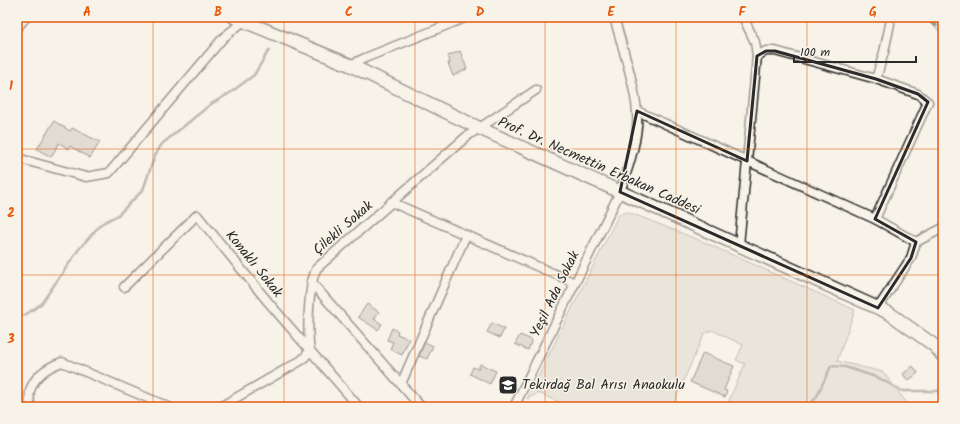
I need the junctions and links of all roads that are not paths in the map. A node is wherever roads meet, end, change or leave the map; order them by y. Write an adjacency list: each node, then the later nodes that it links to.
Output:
1 (26, 17): 7 (street)
2 (467, 17): 9 (street)
3 (614, 17): 12 (street, Yeşil Ada Sokak)
4 (743, 17): 8 (street)
5 (242, 18): 9 (street, Prof. Dr. Necmettin Erbakan Caddesi); 14 (street)
6 (890, 24): 10 (street)
7 (17, 28)
8 (757, 56): 10 (street); 15 (street)
9 (350, 65): 13 (street, Prof. Dr. Necmettin Erbakan Caddesi)
10 (876, 79): 18 (street)
11 (536, 90): 13 (street, Çilekli Sokak)
12 (637, 112): 15 (street); 16 (street, Yeşil Ada Sokak)
13 (481, 128): 16 (street, Prof. Dr. Necmettin Erbakan Caddesi); 17 (street, Çilekli Sokak)
14 (17, 158)
15 (747, 161): 18 (street); 22 (street)
16 (620, 192): 22 (street, Prof. Dr. Necmettin Erbakan Caddesi); 24 (street, Yeşil Ada Sokak)
17 (391, 202): 20 (street); 23 (street, Çilekli Sokak)
18 (875, 219): 21 (street)
19 (943, 228): 21 (street)
20 (466, 235): 24 (street); 29 (street)
21 (916, 242): 26 (street)
22 (739, 245): 26 (street, Prof. Dr. Necmettin Erbakan Caddesi)
23 (311, 282): 27 (street, Çilekli Sokak); 29 (street)
24 (575, 283): 35 (street, Yeşil Ada Sokak)
25 (124, 287): 27 (street, Konaklı Sokak)
26 (878, 308): 28 (street, Prof. Dr. Necmettin Erbakan Caddesi)
27 (310, 351): 32 (street); 33 (street, Konaklı Sokak)
28 (943, 356)
29 (401, 384): 34 (street)
30 (30, 407): 31 (street)
31 (170, 407)
32 (220, 407)
33 (359, 407)
34 (421, 407)
35 (514, 407)

